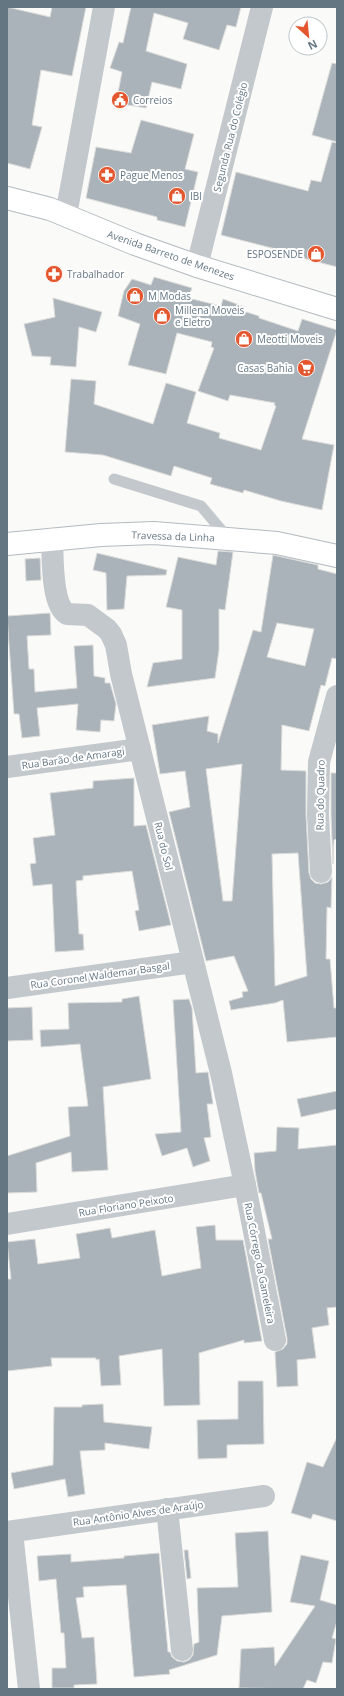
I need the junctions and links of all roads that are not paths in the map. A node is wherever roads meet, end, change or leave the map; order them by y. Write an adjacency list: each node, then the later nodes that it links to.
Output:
1 (104, 7): 4 (street)
2 (262, 7): 5 (street, Segunda Rua do Colégio)
3 (7, 198): 4 (main road, Avenida Barreto de Menezes)
4 (66, 215): 5 (main road, Avenida Barreto de Menezes)
5 (198, 266): 6 (main road, Avenida Barreto de Menezes)
6 (337, 309)
7 (114, 479): 9 (lane)
8 (52, 539): 9 (main road, Travessa da Linha); 10 (main road, Travessa da Linha); 13 (street, Rua do Sol)
9 (228, 539): 11 (main road, Travessa da Linha)
10 (7, 544)
11 (337, 556)
12 (336, 703): 15 (street, Rua do Quadro)
13 (140, 748): 14 (street, Rua Barão de Amaragi); 16 (street, Rua do Sol)
14 (7, 767)
15 (320, 872)
16 (192, 962): 17 (street, Rua Coronel Waldemar Basgal); 18 (street, Rua do Sol)
17 (7, 988)
18 (245, 1185): 19 (street, Rua Floriano Peixoto); 20 (street, Rua Córrego da Gameleira)
19 (7, 1224)
20 (275, 1340)
21 (264, 1496): 22 (street, Rua Antônio Alves de Araújo)
22 (167, 1509): 23 (street, Rua Antônio Alves de Araújo); 24 (street)
23 (9, 1532): 25 (street, Rua Antônio Alves de Araújo)
24 (182, 1650)
25 (29, 1689)

